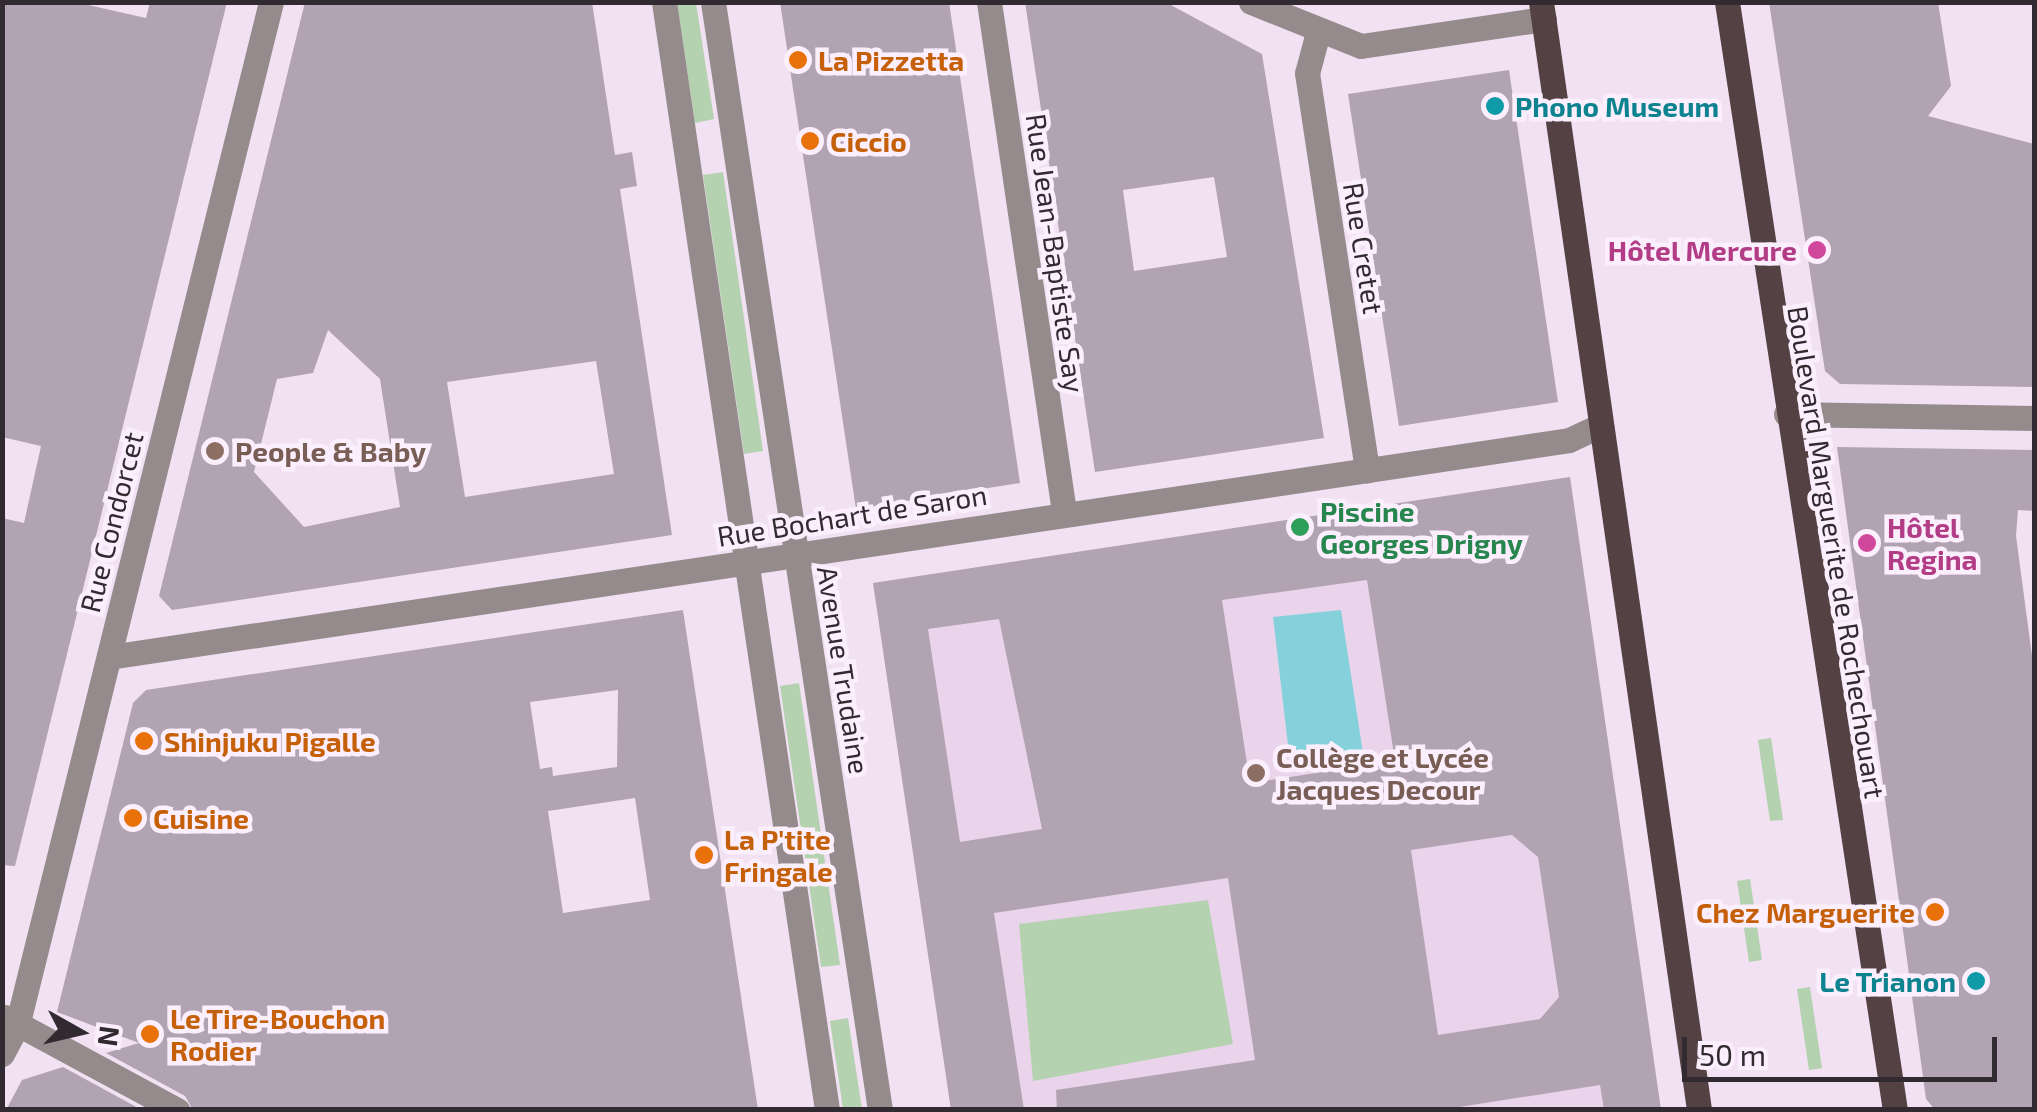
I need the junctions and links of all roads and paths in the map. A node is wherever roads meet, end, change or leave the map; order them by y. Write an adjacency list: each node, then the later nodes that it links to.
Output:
1 (271, 2): 16 (street, Rue Condorcet)
2 (664, 2): 15 (street)
3 (714, 2): 14 (street, Avenue Trudaine)
4 (988, 2): 13 (street, Rue Jean-Baptiste Say)
5 (1251, 2): 8 (street)
6 (1727, 2): 9 (main road, Boulevard Marguerite de Rochechouart)
7 (1543, 11): 8 (street); 11 (main road)
8 (1317, 36): 12 (street, Rue Cretet)
9 (1786, 414): 10 (street); 23 (main road, Boulevard Marguerite de Rochechouart)
10 (2034, 418)
11 (1601, 425): 12 (street, Rue Bochart de Saron); 22 (main road)
12 (1367, 470): 13 (street, Rue Bochart de Saron)
13 (1064, 512): 14 (street, Rue Bochart de Saron)
14 (796, 554): 15 (street, Rue Bochart de Saron); 21 (street, Avenue Trudaine)
15 (746, 562): 16 (street, Rue Bochart de Saron); 20 (street)
16 (109, 656): 17 (street, Rue Condorcet)
17 (10, 1021): 18 (street, Rue Condorcet); 19 (street)
18 (2, 1054)
19 (177, 1110)
20 (828, 1110)
21 (880, 1110)
22 (1699, 1110)
23 (1896, 1110)

